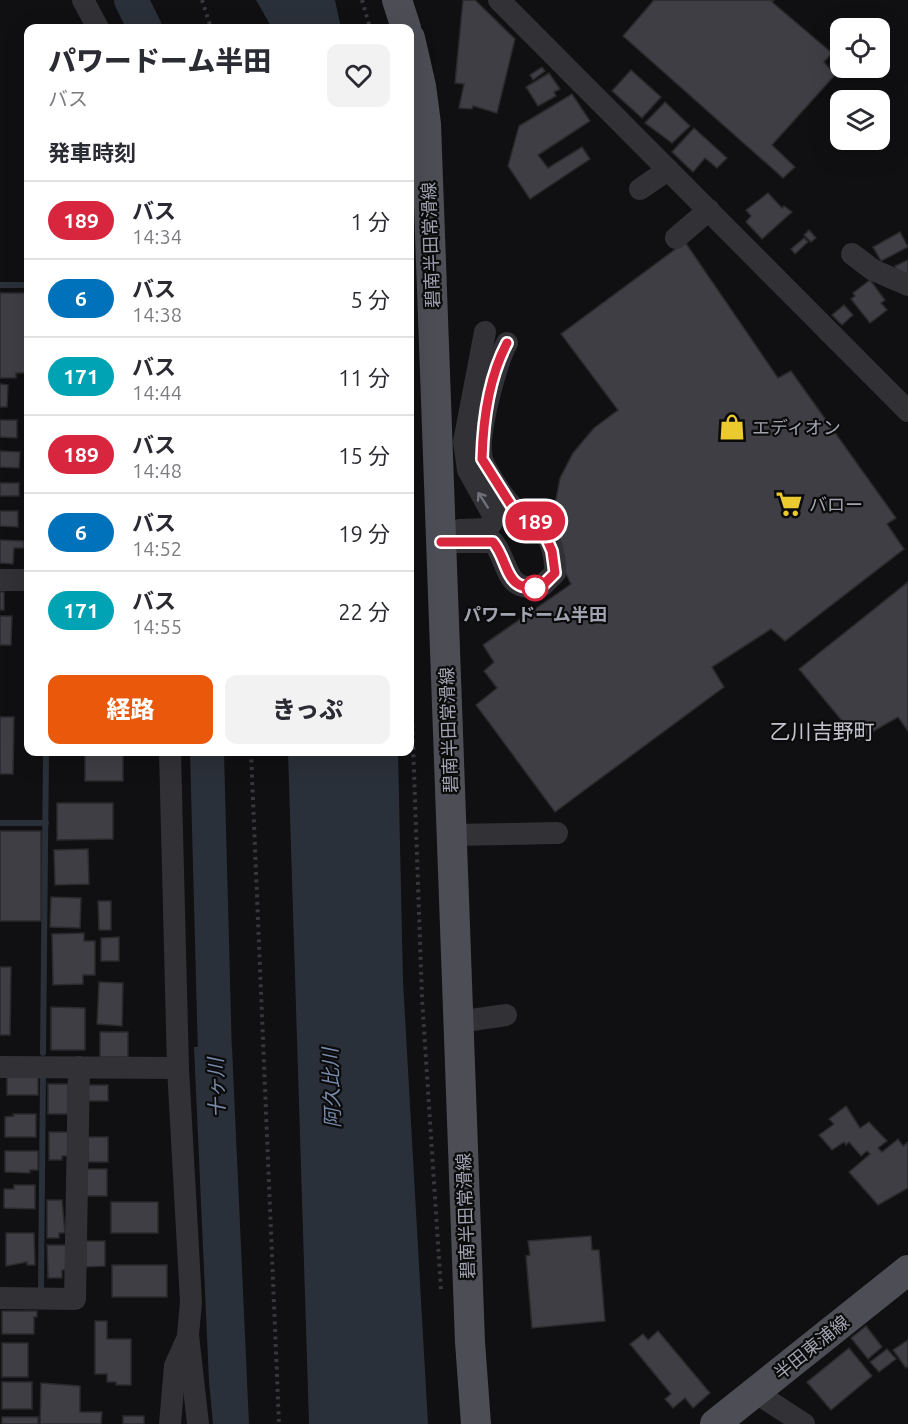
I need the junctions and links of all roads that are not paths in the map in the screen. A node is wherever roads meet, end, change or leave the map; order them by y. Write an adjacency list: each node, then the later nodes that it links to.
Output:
1 (83, 0): 4 (street)
2 (397, 0): 5 (main road)
3 (499, 0): 7 (street)
4 (96, 24)
5 (405, 24)
6 (414, 54): 16 (main road, 碧南半田常滑線)
7 (668, 170): 8 (street); 9 (street)
8 (640, 189)
9 (709, 210): 10 (street); 15 (street)
10 (676, 238)
11 (852, 254): 12 (street)
12 (908, 285)
13 (486, 332): 16 (street, one-way to 13)
14 (507, 343): 16 (street)
15 (908, 411)
16 (441, 536): 21 (main road, 碧南半田常滑線)
17 (0, 580): 18 (street)
18 (24, 580)
19 (170, 756): 26 (street)
20 (557, 833): 21 (street)
21 (452, 835): 23 (main road, 碧南半田常滑線)
22 (506, 1015): 23 (street)
23 (458, 1022): 33 (main road, 碧南半田常滑線)
24 (0, 1067): 25 (street)
25 (79, 1067): 26 (street); 28 (street)
26 (178, 1068): 29 (street)
27 (908, 1270): 30 (main road, 半田東浦線)
28 (0, 1298)
29 (188, 1335): 31 (street); 32 (street)
30 (754, 1392): 34 (main road, 半田東浦線); 35 (street)
31 (170, 1424)
32 (198, 1424)
33 (476, 1424)
34 (715, 1424)
35 (804, 1424)

